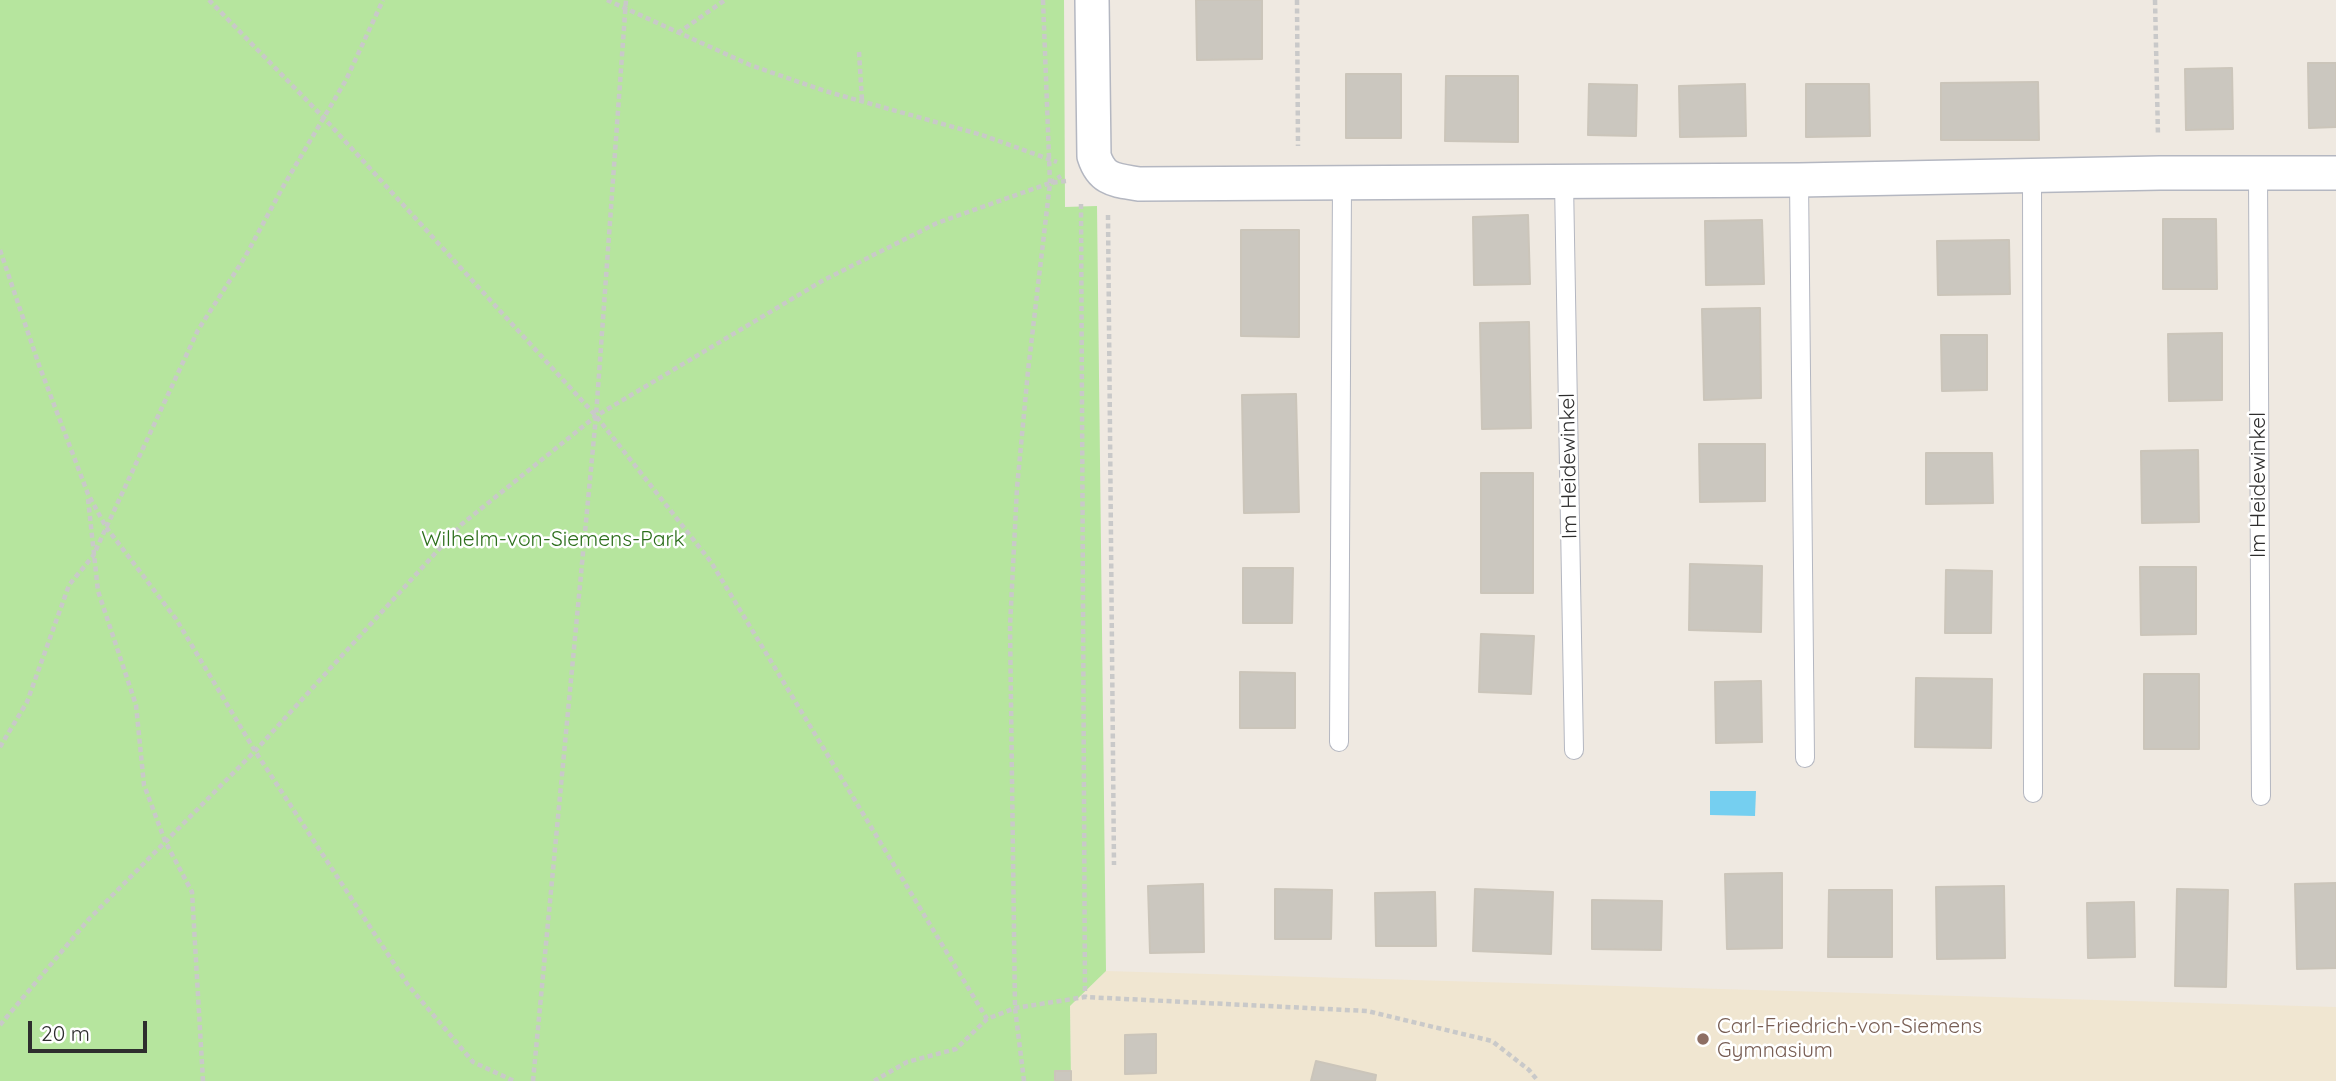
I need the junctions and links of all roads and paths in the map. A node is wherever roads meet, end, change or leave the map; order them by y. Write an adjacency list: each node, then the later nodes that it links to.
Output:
1 (209, 0): 14 (path)
2 (383, 0): 14 (path)
3 (607, 0): 10 (path)
4 (626, 0): 10 (path)
5 (724, 0): 11 (path)
6 (1043, 0): 15 (path)
7 (1091, 0): 16 (street)
8 (1297, 0): 24 (path)
9 (2155, 0): 17 (path)
10 (626, 9): 11 (path); 27 (path)
11 (678, 33): 13 (path)
12 (859, 52): 13 (path)
13 (862, 101): 15 (path)
14 (323, 117): 27 (path); 29 (path)
15 (1049, 160): 16 (path); 23 (path)
16 (1089, 173): 23 (path); 23 (path); 24 (street); 39 (path); 40 (path)
17 (2160, 173): 18 (street); 20 (street)
18 (2258, 173): 19 (street); 37 (lane, Im Heidewinkel)
19 (2336, 173)
20 (2032, 177): 21 (street); 36 (lane)
21 (1800, 180): 22 (street); 35 (lane)
22 (1564, 182): 25 (street); 33 (lane, Im Heidewinkel)
23 (1050, 183): 27 (path); 41 (path)
24 (1298, 183): 25 (street)
25 (1342, 183): 31 (lane)
26 (0, 250): 28 (path)
27 (596, 415): 34 (path); 42 (path); 46 (path)
28 (88, 494): 29 (path); 30 (path)
29 (106, 527): 30 (path); 34 (path)
30 (93, 556): 32 (path); 38 (path)
31 (1339, 742)
32 (0, 747)
33 (1574, 750)
34 (255, 751): 38 (path); 45 (path)
35 (1805, 758)
36 (2033, 793)
37 (2261, 796)
38 (165, 841): 43 (path); 44 (path)
39 (1114, 865)
40 (1085, 997): 41 (path); 49 (path)
41 (1015, 1008): 42 (path); 48 (path)
42 (987, 1019): 47 (path)
43 (0, 1025)
44 (203, 1081)
45 (514, 1081)
46 (533, 1081)
47 (874, 1081)
48 (1024, 1081)
49 (1538, 1081)

